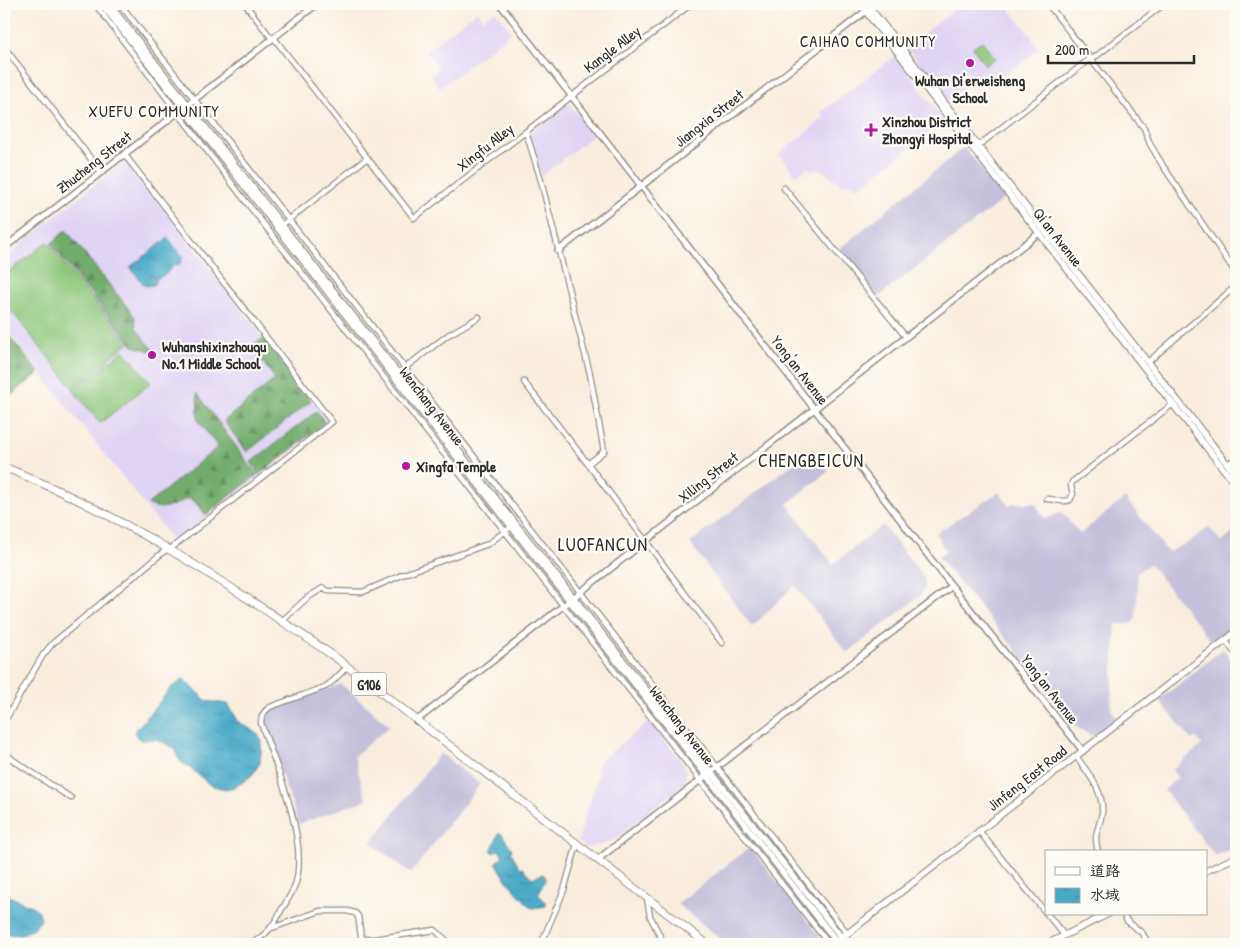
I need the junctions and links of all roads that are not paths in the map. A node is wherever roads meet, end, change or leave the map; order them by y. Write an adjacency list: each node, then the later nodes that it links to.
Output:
1 (95, 4): 18 (street)
2 (102, 4): 18 (main road, Wenchang Avenue)
3 (109, 4): 18 (main road, Wenchang Avenue)
4 (120, 4): 17 (street)
5 (246, 4): 13 (street)
6 (317, 4): 13 (street, Zhucheng Street)
7 (500, 4): 16 (street, Yong'an Avenue)
8 (691, 4): 16 (street, Kangle Alley)
9 (860, 4): 12 (main road, Qi'an Avenue)
10 (1048, 4): 15 (street)
11 (1164, 4): 15 (street)
12 (870, 7): 20 (main road, Qi'an Avenue); 24 (street, Jiangxia Street); 28 (main road, Qi'an Avenue)
13 (273, 38): 17 (street, Zhucheng Street); 22 (street)
14 (4, 47): 23 (street)
15 (1091, 59): 20 (street); 31 (street)
16 (571, 96): 19 (street, Xingfu Alley); 24 (street, Yong'an Avenue)
17 (194, 99): 18 (street, Zhucheng Street); 26 (street)
18 (183, 108): 21 (street, Zhucheng Street); 27 (main road, Wenchang Avenue); 48 (main road, Wenchang Avenue); 49 (street)
19 (526, 132): 22 (street, Xingfu Alley); 30 (street)
20 (978, 146): 35 (main road, Qi'an Avenue)
21 (124, 154): 23 (street, Zhucheng Street); 51 (street)
22 (367, 158): 26 (street)
23 (101, 172): 29 (street, Zhucheng Street)
24 (642, 186): 30 (street, Jiangxia Street); 40 (street, Yong'an Avenue)
25 (784, 188): 34 (street)
26 (289, 220): 27 (street); 36 (street)
27 (282, 225): 37 (main road, Wenchang Avenue)
28 (1039, 233): 34 (street, Xiling Street); 39 (main road, Qi'an Avenue)
29 (4, 248)
30 (558, 251): 42 (street)
31 (1236, 273)
32 (1236, 286): 35 (street)
33 (479, 317): 36 (street)
34 (906, 337): 40 (street, Xiling Street)
35 (1148, 362): 43 (main road, Qi'an Avenue)
36 (405, 368): 37 (street); 53 (street)
37 (398, 373): 54 (main road, Wenchang Avenue)
38 (524, 382): 42 (street)
39 (1173, 404): 46 (main road, Qi'an Avenue); 47 (street)
40 (815, 409): 50 (street, Xiling Street); 52 (street, Yong'an Avenue)
41 (1236, 458): 43 (street)
42 (588, 464): 50 (street)
43 (1228, 464): 45 (main road, Qi'an Avenue)
44 (4, 467): 51 (highway, G106)
45 (1236, 475)
46 (1236, 485)
47 (1047, 499)
48 (511, 527): 49 (street); 54 (main road, Wenchang Avenue)
49 (505, 532): 55 (street); 56 (street)
50 (646, 541): 53 (street, Xiling Street); 59 (street)
51 (168, 549): 56 (highway, G106); 63 (street)
52 (952, 586): 65 (street, Yong'an Avenue); 67 (street)
53 (580, 593): 54 (street, Xiling Street); 67 (street)
54 (571, 600): 55 (street, Xiling Street); 68 (main road, Wenchang Avenue)
55 (563, 606): 62 (street, Xiling Street); 68 (street)
56 (282, 621): 61 (highway, G106)
57 (1236, 632): 58 (main road, Jinfeng East Road)
58 (1225, 640): 60 (street); 65 (main road, Jinfeng East Road)
59 (722, 643)
60 (1236, 654)
61 (347, 667): 62 (highway, G106); 81 (street)
62 (416, 721): 71 (highway, G106)
63 (4, 722)
64 (4, 751): 69 (street)
65 (1083, 751): 66 (main road, Jinfeng East Road)
66 (1076, 756): 70 (main road, Jinfeng East Road); 72 (street)
67 (717, 767): 68 (street); 82 (street)
68 (706, 776): 74 (street); 84 (main road, Wenchang Avenue); 90 (street)
69 (71, 798)
70 (980, 831): 77 (street); 82 (main road, Jinfeng East Road)
71 (577, 844): 74 (highway, G106); 87 (street)
72 (1098, 850)
73 (1236, 857): 75 (main road)
74 (597, 860): 76 (highway, G106)
75 (1208, 870)
76 (647, 898): 88 (street); 89 (highway, G106)
77 (1045, 912)
78 (1049, 916): 83 (street)
79 (1104, 916): 83 (main road)
80 (1124, 916): 92 (street)
81 (272, 928): 85 (street); 86 (street)
82 (847, 934): 84 (main road, Jinfeng East Road)
83 (1064, 935): 91 (main road)
84 (837, 941)
85 (249, 944)
86 (450, 944)
87 (541, 944)
88 (664, 944)
89 (707, 944)
90 (829, 944)
91 (1047, 944)
92 (1149, 944)

